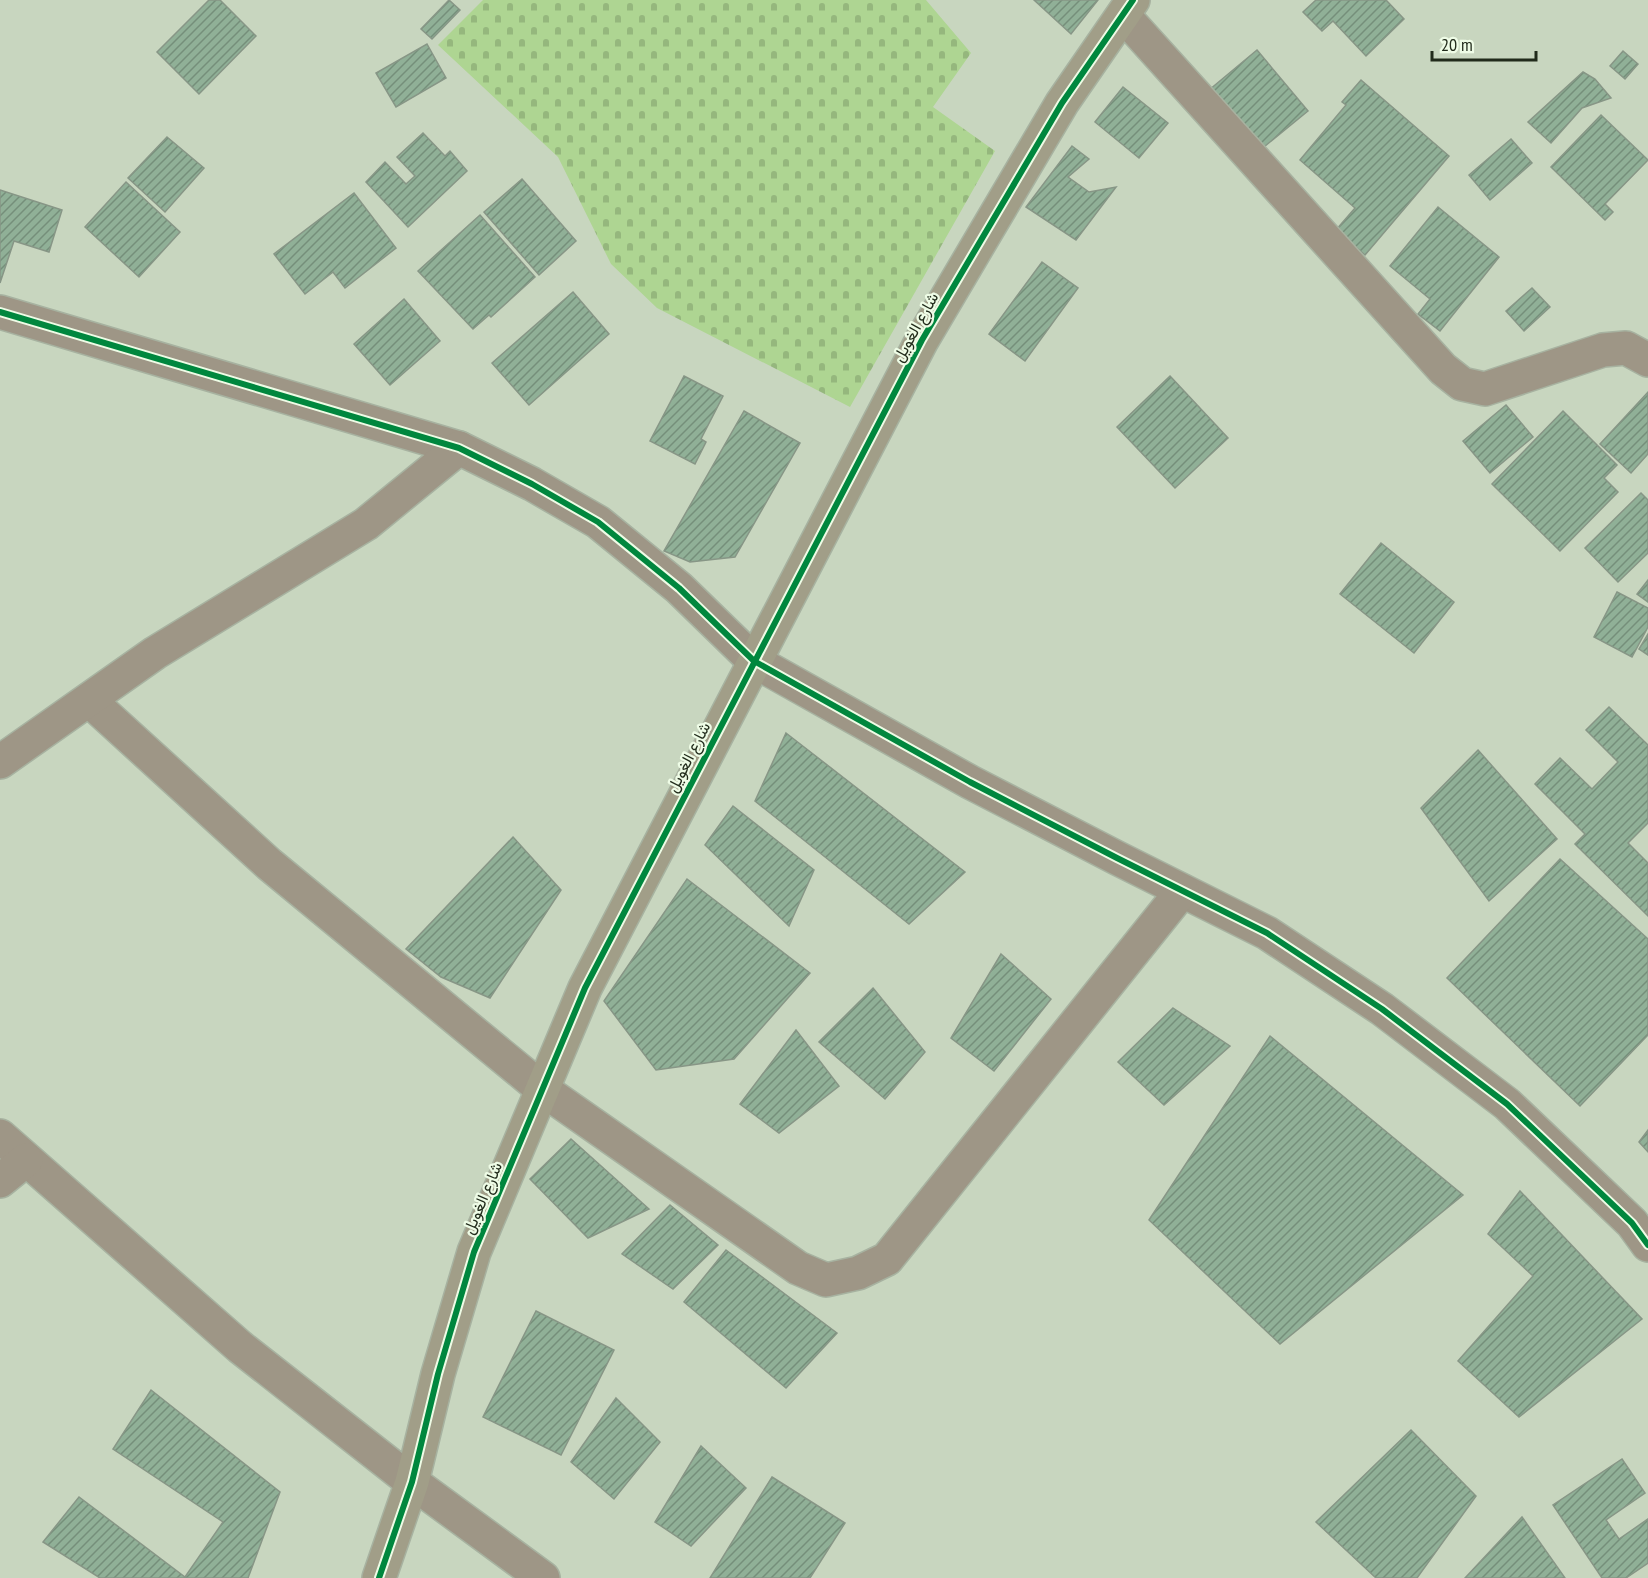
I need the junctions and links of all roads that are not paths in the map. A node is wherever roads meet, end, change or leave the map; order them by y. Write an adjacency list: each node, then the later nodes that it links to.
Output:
1 (1128, 8): 3 (street); 5 (street, شارع الغويل)
2 (0, 312): 4 (street)
3 (1648, 360)
4 (459, 448): 5 (street); 6 (street)
5 (754, 661): 8 (street); 9 (street, شارع الغويل)
6 (89, 700): 7 (street); 9 (street)
7 (0, 762)
8 (1182, 891): 9 (street); 13 (street)
9 (542, 1089): 14 (street, شارع الغويل)
10 (0, 1136): 11 (street)
11 (26, 1160): 12 (street); 14 (street)
12 (0, 1181)
13 (1648, 1245)
14 (412, 1482): 15 (street, شارع الغويل); 16 (street)
15 (379, 1578)
16 (543, 1578)

